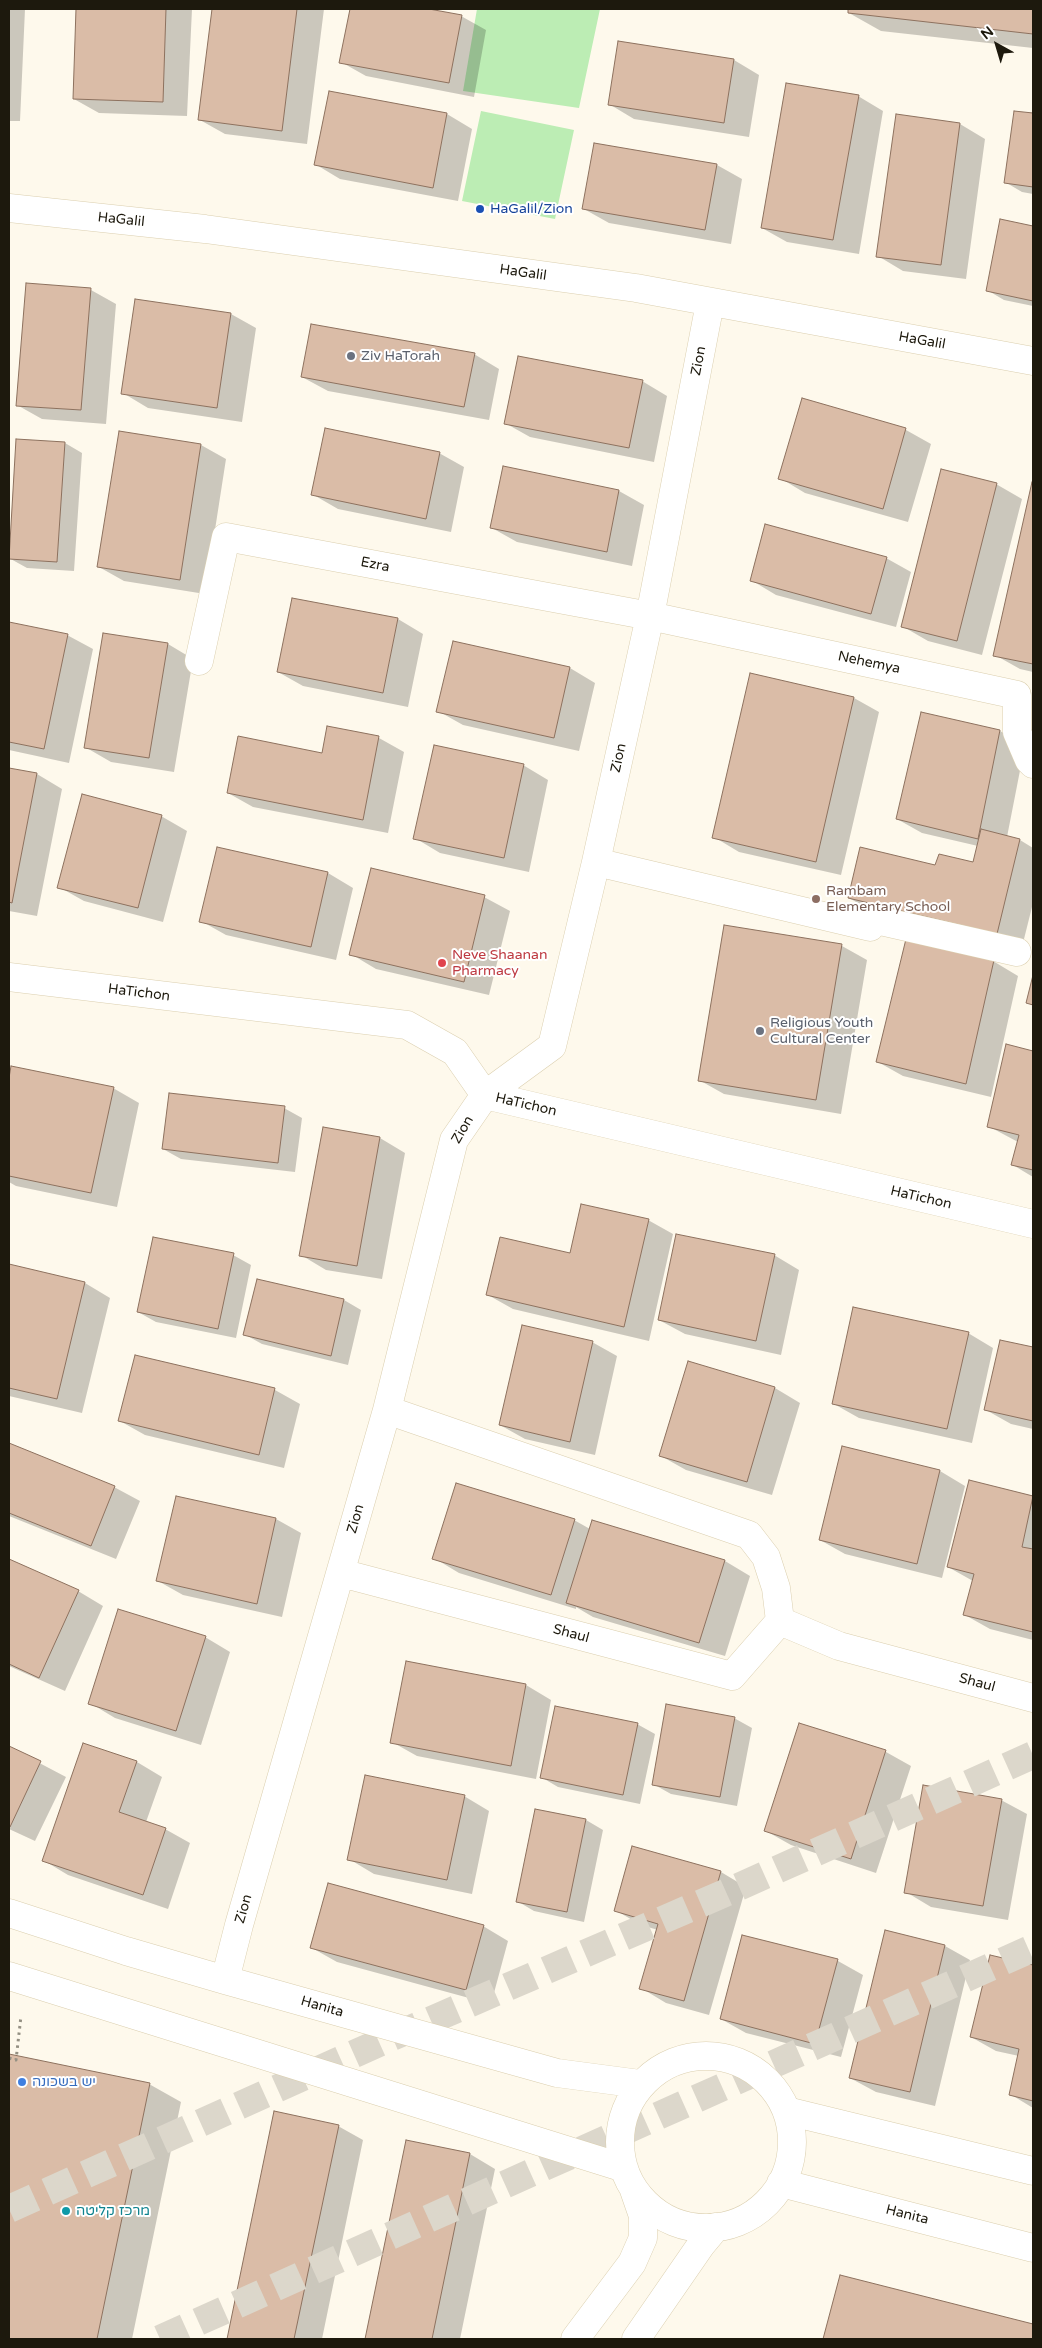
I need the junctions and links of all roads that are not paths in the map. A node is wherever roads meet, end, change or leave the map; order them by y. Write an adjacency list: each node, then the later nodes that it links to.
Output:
1 (9, 208): 2 (street, HaGalil)
2 (710, 303): 3 (street, HaGalil); 4 (street, Zion)
3 (1033, 361)
4 (650, 616): 5 (street, Ezra); 6 (street, Nehemya); 7 (street, Zion)
5 (199, 662)
6 (1033, 764)
7 (596, 862): 8 (street); 10 (street, Zion)
8 (1017, 952)
9 (9, 977): 10 (street, HaTichon)
10 (485, 1095): 11 (street, HaTichon); 12 (street, Zion)
11 (1033, 1224)
12 (387, 1410): 13 (street, Zion); 14 (street)
13 (340, 1573): 14 (street, Shaul); 18 (street, Zion)
14 (780, 1621): 15 (street, Shaul)
15 (1033, 1698)
16 (9, 1913): 18 (street, Hanita)
17 (17, 1978): 22 (street)
18 (225, 1980): 19 (street, Hanita)
19 (640, 2084): 20 (street); 22 (street)
20 (787, 2111): 21 (street); 23 (street)
21 (1033, 2171)
22 (628, 2178): 24 (street); 26 (street)
23 (781, 2183): 24 (street); 25 (street, Hanita)
24 (716, 2227): 27 (street)
25 (1033, 2248)
26 (575, 2339)
27 (636, 2339)

